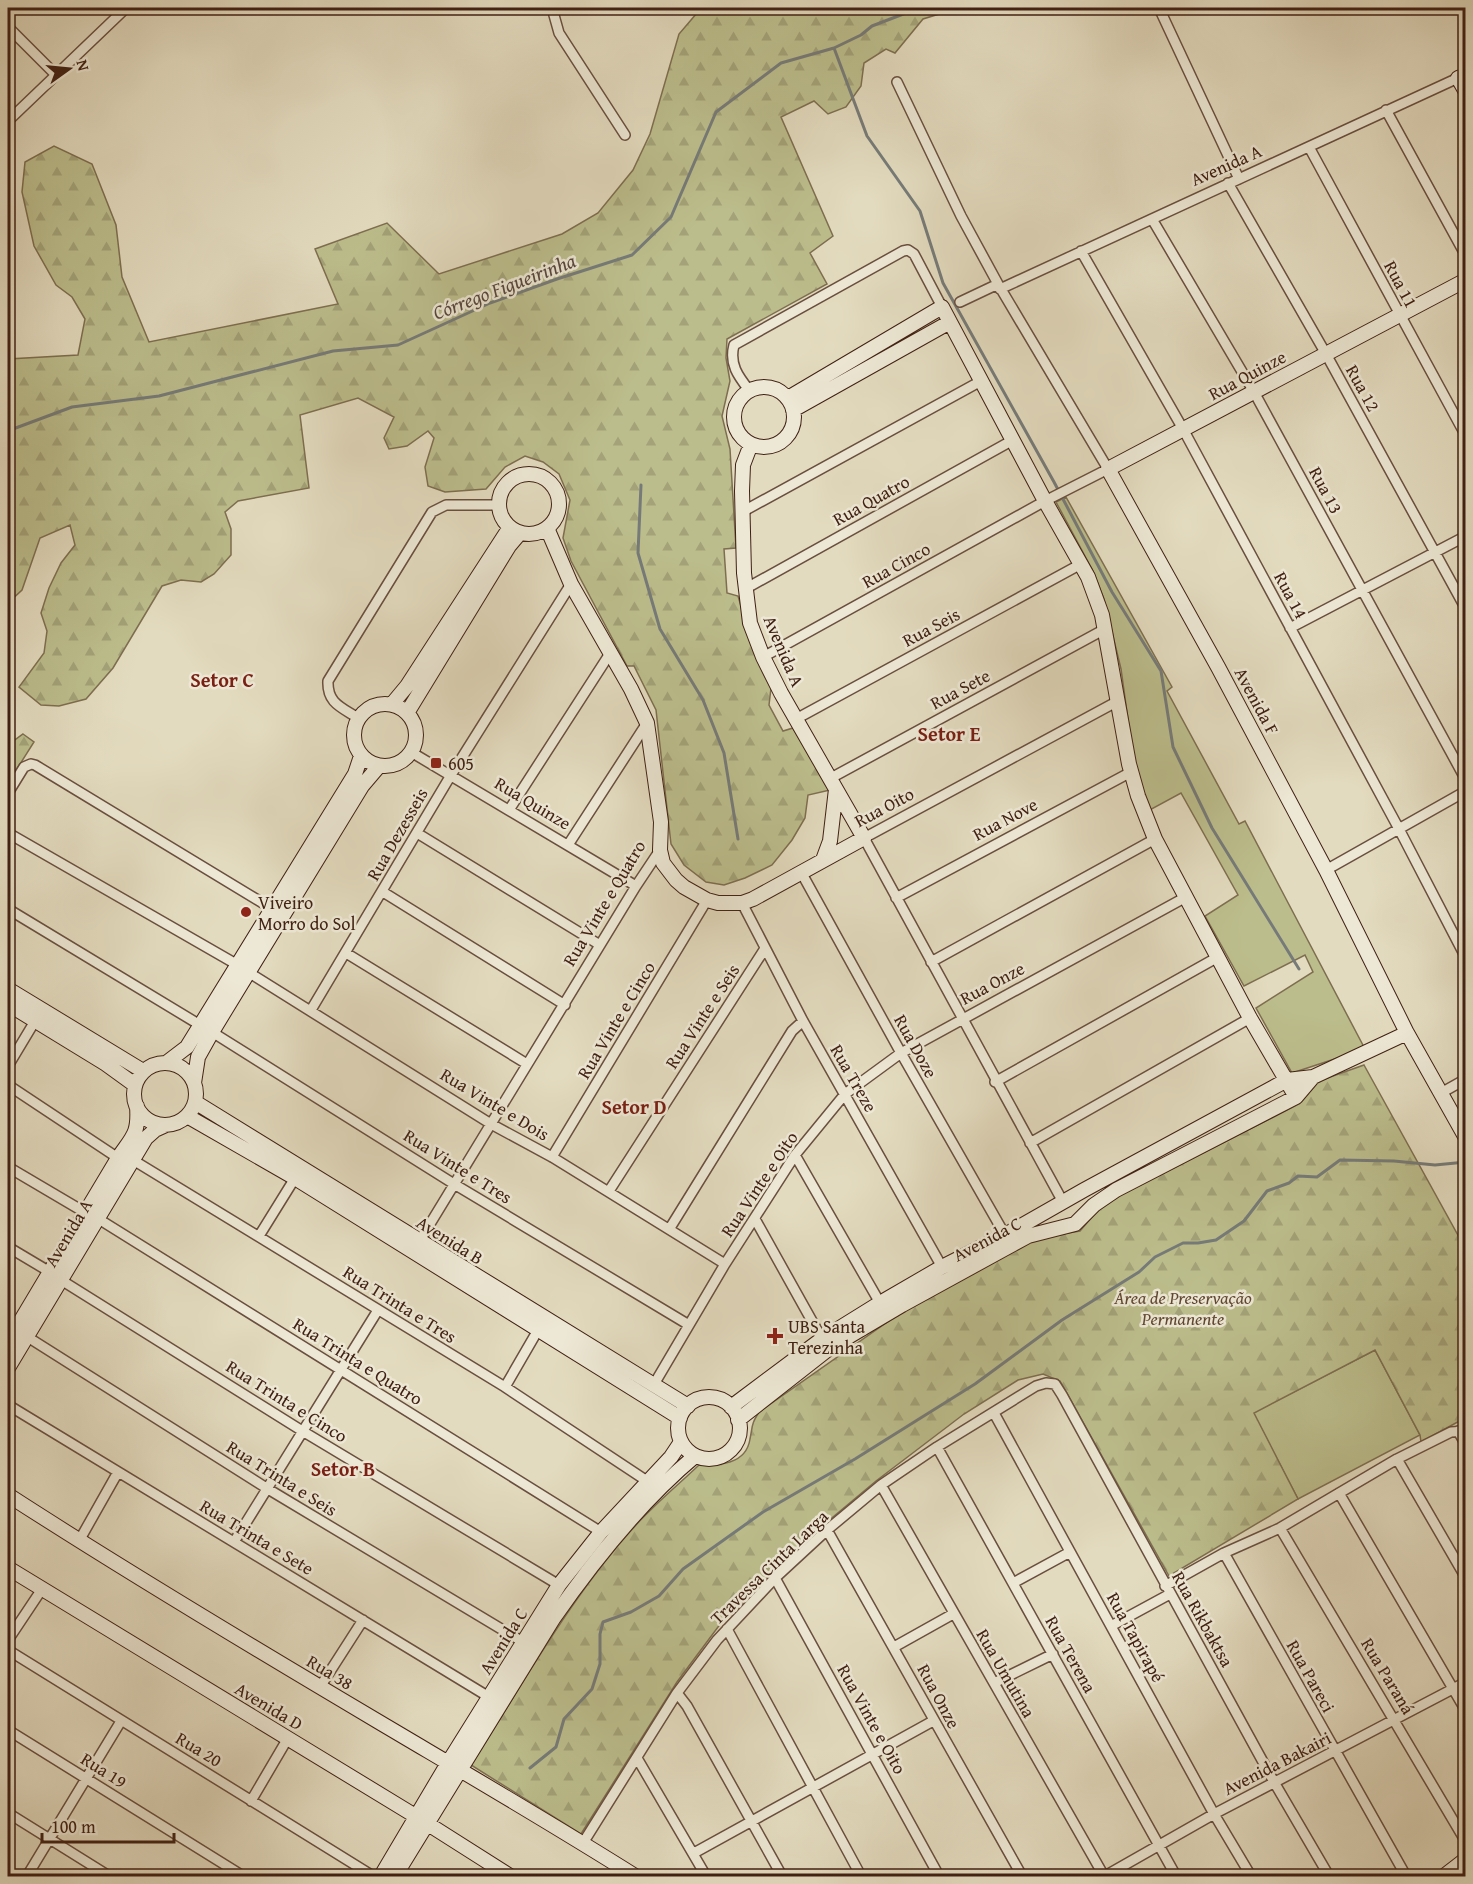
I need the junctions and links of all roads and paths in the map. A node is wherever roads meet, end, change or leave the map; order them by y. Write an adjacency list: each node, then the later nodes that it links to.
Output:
1 (126, 8): 5 (street)
2 (552, 8): 11 (street)
3 (1159, 8): 13 (street)
4 (8, 27): 5 (street)
5 (56, 75): 10 (street)
6 (1462, 76): 8 (street); 9 (street, Avenida A)
7 (897, 82): 19 (street, Avenida F)
8 (1466, 92)
9 (1386, 111): 12 (street, Avenida A); 17 (street)
10 (8, 121)
11 (626, 135)
12 (1310, 147): 13 (street, Avenida A); 22 (street, Rua 11)
13 (1239, 179): 14 (street, Avenida A)
14 (1228, 183): 15 (street, Avenida A); 24 (street, Rua 12)
15 (1152, 219): 16 (street, Avenida A); 27 (street, Rua 13)
16 (1081, 251): 19 (street, Avenida A); 29 (street, Rua 14)
17 (1466, 256)
18 (1466, 280): 22 (street, Rua Quinze)
19 (999, 286): 20 (street, Avenida A); 33 (street, Avenida F)
20 (960, 302)
21 (942, 307): 23 (street); 26 (street); 28 (street)
22 (1399, 315): 24 (street, Rua Quinze); 30 (street, Rua 11)
23 (950, 322): 25 (street); 28 (street)
24 (1326, 354): 27 (street, Rua Quinze); 40 (street, Rua 12)
25 (981, 381): 31 (street); 36 (street)
26 (749, 390): 28 (street); 32 (street)
27 (1254, 392): 29 (street, Rua Quinze); 44 (street, Rua 13)
28 (790, 404): 32 (street)
29 (1183, 429): 33 (street, Rua Quinze); 46 (street, Rua 14)
30 (1466, 436)
31 (1013, 440): 34 (street); 43 (street, Rua Quatro)
32 (751, 444): 36 (street, Avenida A)
33 (1108, 469): 34 (street, Rua Quinze); 74 (street, Avenida F)
34 (1050, 499): 41 (street); 49 (street, Rua Cinco)
35 (499, 505): 37 (street); 38 (street); 53 (street)
36 (742, 512): 43 (street, Avenida A)
37 (547, 528): 38 (street); 42 (street, Rua Vinte e Quatro)
38 (515, 530): 51 (street); 52 (street)
39 (1466, 536): 40 (street)
40 (1434, 552): 44 (street); 45 (street, Rua 12)
41 (1081, 564): 47 (street); 54 (street, Rua Seis)
42 (571, 584): 48 (street, Rua Vinte e Quatro); 60 (street, Rua Dezesseis)
43 (745, 589): 49 (street, Avenida A)
44 (1362, 592): 46 (street); 61 (street, Rua 13)
45 (1466, 609)
46 (1290, 628): 66 (street, Rua 14)
47 (1105, 629): 50 (street); 62 (street, Rua Sete)
48 (609, 655): 55 (street, Rua Vinte e Quatro); 65 (street)
49 (763, 657): 54 (street, Avenida A)
50 (1118, 701): 59 (street); 69 (street, Rua Oito)
51 (392, 704): 52 (street); 53 (street)
52 (407, 713): 56 (street)
53 (358, 718): 57 (street)
54 (796, 718): 62 (street, Avenida A)
55 (646, 723): 71 (street); 72 (street, Rua Vinte e Quatro)
56 (411, 752): 58 (street); 60 (street, Rua Quinze)
57 (361, 756): 58 (street); 82 (street)
58 (379, 766): 90 (street)
59 (1131, 772): 70 (street); 79 (street, Rua Nove)
60 (451, 775): 65 (street, Rua Quinze); 68 (street, Rua Dezesseis)
61 (1466, 780)
62 (833, 783): 69 (street, Avenida A); 73 (street)
63 (1466, 791): 66 (street)
64 (8, 793): 82 (street)
65 (509, 810): 71 (street, Rua Quinze)
66 (1399, 829): 74 (street); 88 (street, Rua 14)
67 (8, 833): 90 (street, Rua Vinte e Dois)
68 (417, 833): 77 (street, Rua Dezesseis); 84 (street)
69 (864, 838): 73 (street, Rua Oito); 79 (street, Rua Onze)
70 (1155, 838): 78 (street); 89 (street)
71 (568, 845): 76 (street, Rua Quinze)
72 (660, 850): 76 (street, Rua Vinte e Quatro); 80 (street, Rua Oito)
73 (823, 860): 75 (street, Rua Oito)
74 (1326, 870): 100 (street, Avenida F)
75 (801, 872): 81 (street, Rua Oito); 101 (street, Rua Doze)
76 (636, 886): 84 (street, Rua Vinte e Quatro)
77 (383, 892): 86 (street, Rua Dezesseis); 93 (street)
78 (1185, 897): 87 (street); 96 (street, Rua Onze)
79 (896, 898): 89 (street, Rua Onze)
80 (707, 900): 81 (street, Rua Oito); 124 (street, Rua Vinte e Cinco)
81 (742, 903): 85 (street, Rua Treze)
82 (271, 908): 90 (street)
83 (8, 909): 99 (street, Rua Vinte e Tres)
84 (600, 945): 93 (street, Rua Vinte e Quatro)
85 (764, 950): 98 (street, Rua Treze); 130 (street, Rua Vinte e Seis)
86 (346, 953): 94 (street, Rua Dezesseis); 103 (street)
87 (1218, 957): 95 (street); 109 (street)
88 (1466, 958)
89 (931, 962): 96 (street, Rua Onze)
90 (242, 968): 94 (street, Rua Vinte e Dois); 99 (street)
91 (8, 989): 105 (street)
92 (8, 1004): 97 (street)
93 (565, 1005): 103 (street, Rua Vinte e Quatro)
94 (311, 1010): 119 (street, Rua Vinte e Dois)
95 (1250, 1018): 108 (street); 122 (street)
96 (963, 1019): 101 (street, Rua Vinte e Oito); 109 (street)
97 (35, 1021): 104 (street); 112 (street)
98 (802, 1021): 114 (street, Rua Treze); 135 (street)
99 (206, 1028): 102 (street); 110 (street); 129 (street, Rua Vinte e Tres)
100 (1407, 1033): 106 (street); 113 (street, Avenida F)
101 (901, 1053): 114 (street, Rua Vinte e Oito); 137 (street, Rua Doze)
102 (166, 1063): 105 (street); 110 (street)
103 (527, 1064): 119 (street, Rua Vinte e Quatro)
104 (8, 1066)
105 (143, 1071): 112 (street)
106 (1313, 1077): 108 (street); 115 (street)
107 (1466, 1079): 113 (street)
108 (1287, 1080): 115 (street); 131 (street, Avenida C)
109 (995, 1082): 122 (street)
110 (194, 1083): 116 (street)
111 (8, 1085): 125 (street)
112 (135, 1085): 117 (street)
113 (1441, 1093): 121 (street, Avenida F)
114 (845, 1094): 123 (street, Rua Vinte e Oito); 142 (street, Rua Treze)
115 (1296, 1097): 132 (street, Avenida C)
116 (195, 1102): 118 (street); 139 (street, Avenida B)
117 (137, 1106): 120 (street); 125 (street, Avenida A)
118 (187, 1116): 120 (street); 128 (street, Avenida B)
119 (491, 1124): 124 (street, Rua Vinte e Dois); 129 (street, Rua Vinte e Quatro)
120 (166, 1125): 126 (street, Avenida A)
121 (1466, 1138)
122 (1030, 1143): 131 (street)
123 (795, 1155): 134 (street, Rua Vinte e Oito); 144 (street)
124 (552, 1157): 130 (street, Rua Vinte e Dois)
125 (118, 1158): 133 (street, Avenida A)
126 (133, 1160): 133 (street, Avenida A); 138 (street, Rua Trinta e Tres)
127 (8, 1167): 133 (street, Rua Trinta e Quatro)
128 (295, 1178): 138 (street); 147 (street, Avenida B)
129 (454, 1184): 139 (street, Rua Vinte e Quatro); 146 (street, Rua Vinte e Tres)
130 (609, 1191): 135 (street, Rua Vinte e Dois)
131 (1062, 1202): 132 (street); 136 (street); 137 (street, Avenida C)
132 (1088, 1212): 136 (street, Avenida C)
133 (92, 1216): 143 (street, Avenida A); 151 (street, Rua Trinta e Quatro)
134 (755, 1219): 141 (street, Rua Vinte e Oito); 149 (street)
135 (670, 1228): 141 (street, Rua Vinte e Dois)
136 (1061, 1228): 159 (street, Avenida C)
137 (1005, 1235): 142 (street, Avenida C)
138 (259, 1236): 145 (street, Rua Trinta e Tres)
139 (419, 1242): 153 (street, Avenida B)
140 (8, 1247): 143 (street, Rua Trinta e Cinco)
141 (725, 1264): 146 (street, Rua Vinte e Oito)
142 (942, 1267): 144 (street, Avenida C)
143 (56, 1276): 148 (street, Avenida A); 161 (street, Rua Trinta e Cinco)
144 (880, 1303): 149 (street, Avenida C)
145 (378, 1310): 151 (street); 154 (street, Rua Trinta e Tres)
146 (689, 1325): 153 (street, Rua Vinte e Oito)
147 (538, 1330): 154 (street); 157 (street, Avenida B)
148 (14, 1334): 150 (street, Avenida A); 170 (street, Rua Trinta e Seis)
149 (822, 1339): 156 (street, Avenida C)
150 (8, 1368)
151 (342, 1370): 161 (street); 175 (street, Rua Trinta e Quatro)
152 (1046, 1383): 158 (street, Travessa Cinta Larga); 186 (street, Rua Rikbaktsa)
153 (653, 1386): 157 (street, Avenida B)
154 (505, 1387): 168 (street, Rua Trinta e Tres)
155 (8, 1405): 167 (street, Rua Trinta e Sete)
156 (731, 1407): 157 (street); 159 (street)
157 (684, 1412): 162 (street)
158 (994, 1413): 164 (street, Travessa Cinta Larga); 178 (street, Rua Tapirapé)
159 (738, 1420): 165 (street)
160 (1462, 1431): 163 (street); 166 (street)
161 (304, 1432): 170 (street); 184 (street, Rua Trinta e Cinco)
162 (681, 1442): 165 (street); 168 (street, Avenida C)
163 (1466, 1445)
164 (937, 1447): 169 (street, Travessa Cinta Larga); 183 (street, Rua Terena)
165 (695, 1456): 211 (street, Avenida C)
166 (1397, 1459): 171 (street); 182 (street)
167 (118, 1472): 176 (street); 177 (street, Rua Trinta e Sete)
168 (647, 1481): 175 (street, Avenida C)
169 (881, 1485): 174 (street, Travessa Cinta Larga); 187 (street, Rua Umutina)
170 (268, 1490): 177 (street); 192 (street, Rua Trinta e Seis)
171 (1339, 1493): 173 (street); 199 (street)
172 (8, 1495): 176 (street, Rua 38)
173 (1280, 1528): 179 (street); 203 (street, Rua Paraná)
174 (827, 1530): 181 (street, Travessa Cinta Larga); 193 (street, Rua Onze)
175 (601, 1532): 184 (street, Avenida C)
176 (79, 1541): 198 (street, Rua 38)
177 (234, 1542): 188 (street, Rua Trinta e Sete)
178 (1070, 1552): 183 (street); 189 (street, Rua Tapirapé)
179 (1224, 1553): 186 (street); 208 (street, Rua Pareci)
180 (8, 1568): 185 (street, Avenida D)
181 (775, 1578): 190 (street, Travessa Cinta Larga); 209 (street, Rua Vinte e Oito)
182 (1466, 1578)
183 (1013, 1583): 195 (street, Rua Terena)
184 (559, 1585): 192 (street, Avenida C)
185 (42, 1589): 191 (street); 207 (street, Avenida D)
186 (1168, 1590): 189 (street); 213 (street, Rua Rikbaktsa)
187 (953, 1614): 193 (street); 197 (street, Rua Umutina)
188 (363, 1620): 198 (street); 201 (street, Rua Trinta e Sete)
189 (1111, 1626): 217 (street, Rua Tapirapé)
190 (727, 1629): 200 (street, Travessa Cinta Larga); 214 (street)
191 (8, 1640)
192 (523, 1642): 201 (street, Avenida C)
193 (894, 1647): 205 (street, Rua Onze)
194 (8, 1650): 204 (street, Rua 20)
195 (1053, 1654): 197 (street); 223 (street, Rua Terena)
196 (1466, 1682): 199 (street, Avenida Bakairi)
197 (994, 1683): 239 (street, Rua Umutina)
198 (320, 1687): 211 (street, Rua 38)
199 (1453, 1688): 202 (street); 203 (street, Avenida Bakairi)
200 (677, 1693): 210 (street, Travessa Cinta Larga); 218 (street)
201 (489, 1697): 211 (street, Avenida C)
202 (1466, 1711)
203 (1395, 1719): 208 (street, Avenida Bakairi); 221 (street, Rua Paraná)
204 (121, 1721): 212 (street); 215 (street, Rua 20)
205 (933, 1721): 209 (street); 238 (street, Rua Onze)
206 (8, 1730): 212 (street, Rua 19)
207 (288, 1738): 215 (street); 219 (street, Avenida D)
208 (1335, 1752): 213 (street, Avenida Bakairi); 243 (street, Rua Pareci)
209 (873, 1755): 214 (street); 237 (street, Rua Vinte e Oito)
210 (637, 1758): 222 (street, Travessa Cinta Larga); 224 (street)
211 (454, 1767): 219 (street, Avenida C); 222 (street, Rua 38)
212 (86, 1778): 220 (street); 228 (street, Rua 19)
213 (1274, 1782): 217 (street, Avenida Bakairi); 242 (street, Rua Rikbaktsa)
214 (812, 1787): 218 (street); 236 (street)
215 (251, 1801): 229 (street, Rua 20)
216 (8, 1813): 220 (street)
217 (1214, 1814): 223 (street, Avenida Bakairi); 241 (street, Rua Tapirapé)
218 (751, 1820): 224 (street); 235 (street)
219 (422, 1821): 230 (street, Avenida C); 231 (street, Avenida C); 232 (street, Avenida D)
220 (50, 1840): 226 (street); 227 (street)
221 (1466, 1842)
222 (583, 1843): 233 (street, Rua 38)
223 (1158, 1845): 239 (street, Avenida Bakairi); 240 (street, Rua Terena)
224 (694, 1853): 234 (street)
225 (1466, 1859): 244 (street)
226 (27, 1876)
227 (109, 1876)
228 (243, 1876)
229 (373, 1876)
230 (381, 1876)
231 (395, 1876)
232 (510, 1876)
233 (635, 1876)
234 (706, 1876)
235 (782, 1876)
236 (861, 1876)
237 (939, 1876)
238 (1022, 1876)
239 (1104, 1876)
240 (1176, 1876)
241 (1251, 1876)
242 (1329, 1876)
243 (1406, 1876)
244 (1444, 1876)

